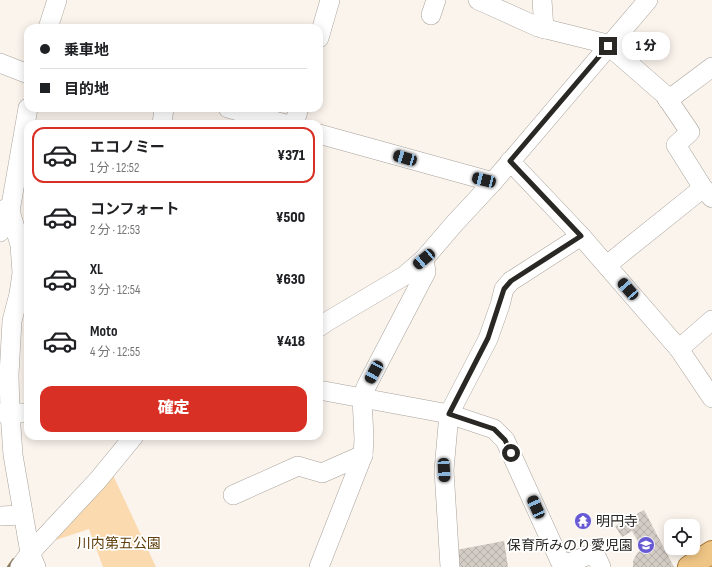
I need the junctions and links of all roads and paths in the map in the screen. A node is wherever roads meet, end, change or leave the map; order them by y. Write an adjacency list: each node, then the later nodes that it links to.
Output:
1 (56, 0): 6 (street)
2 (330, 0): 7 (street)
3 (478, 0): 8 (street)
4 (542, 0): 8 (street)
5 (648, 0): 9 (street)
6 (49, 24)
7 (323, 24)
8 (544, 29): 9 (street)
9 (608, 46): 13 (street); 18 (street)
10 (0, 63): 12 (street)
11 (712, 67): 13 (street)
12 (24, 72)
13 (668, 100): 20 (street)
14 (242, 112): 15 (street)
15 (271, 120)
16 (24, 126): 21 (street)
17 (323, 135): 19 (street)
18 (510, 161): 19 (street); 24 (street)
19 (493, 182): 25 (street)
20 (707, 193): 26 (street)
21 (5, 209): 22 (street); 23 (street); 33 (street)
22 (24, 217)
23 (0, 232)
24 (581, 236): 26 (street); 34 (street)
25 (424, 259): 28 (street); 31 (street)
26 (607, 265): 29 (street)
27 (712, 320): 29 (street)
28 (323, 324)
29 (679, 348): 32 (street)
30 (323, 391): 31 (street)
31 (362, 397): 34 (street); 36 (street)
32 (712, 398)
33 (13, 413): 38 (street)
34 (449, 414): 43 (street); 44 (street)
35 (131, 440): 41 (street)
36 (363, 455): 37 (street); 42 (street)
37 (233, 495)
38 (23, 515): 39 (street); 41 (street)
39 (0, 516)
40 (712, 552): 45 (main road)
41 (29, 562)
42 (319, 567)
43 (450, 567)
44 (602, 567)
45 (689, 567)

